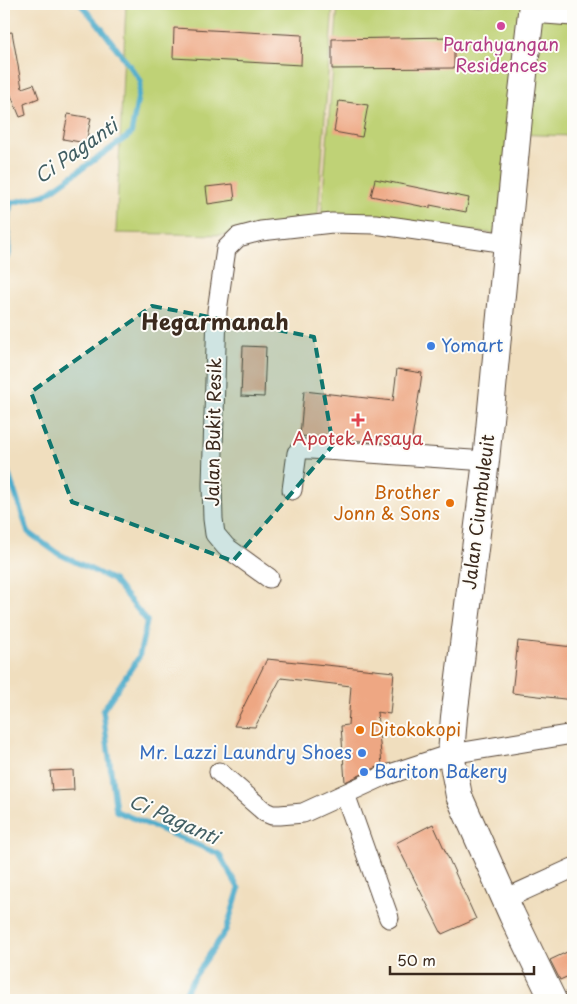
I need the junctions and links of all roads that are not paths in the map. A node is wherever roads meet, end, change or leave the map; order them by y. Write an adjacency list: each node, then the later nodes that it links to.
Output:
1 (531, 8): 2 (street); 3 (main road, Jalan Ciumbuleuit)
2 (573, 16)
3 (507, 242): 4 (main road, Jalan Ciumbuleuit); 6 (street, Jalan Bukit Resik)
4 (486, 461): 5 (street); 8 (main road, Jalan Ciumbuleuit)
5 (292, 490)
6 (269, 578)
7 (573, 734): 8 (street)
8 (451, 754): 10 (street); 12 (main road, Jalan Ciumbuleuit)
9 (219, 772): 10 (street)
10 (345, 794): 13 (street)
11 (573, 868): 12 (street)
12 (505, 899): 14 (main road, Jalan Ciumbuleuit)
13 (389, 918)
14 (552, 1000)

